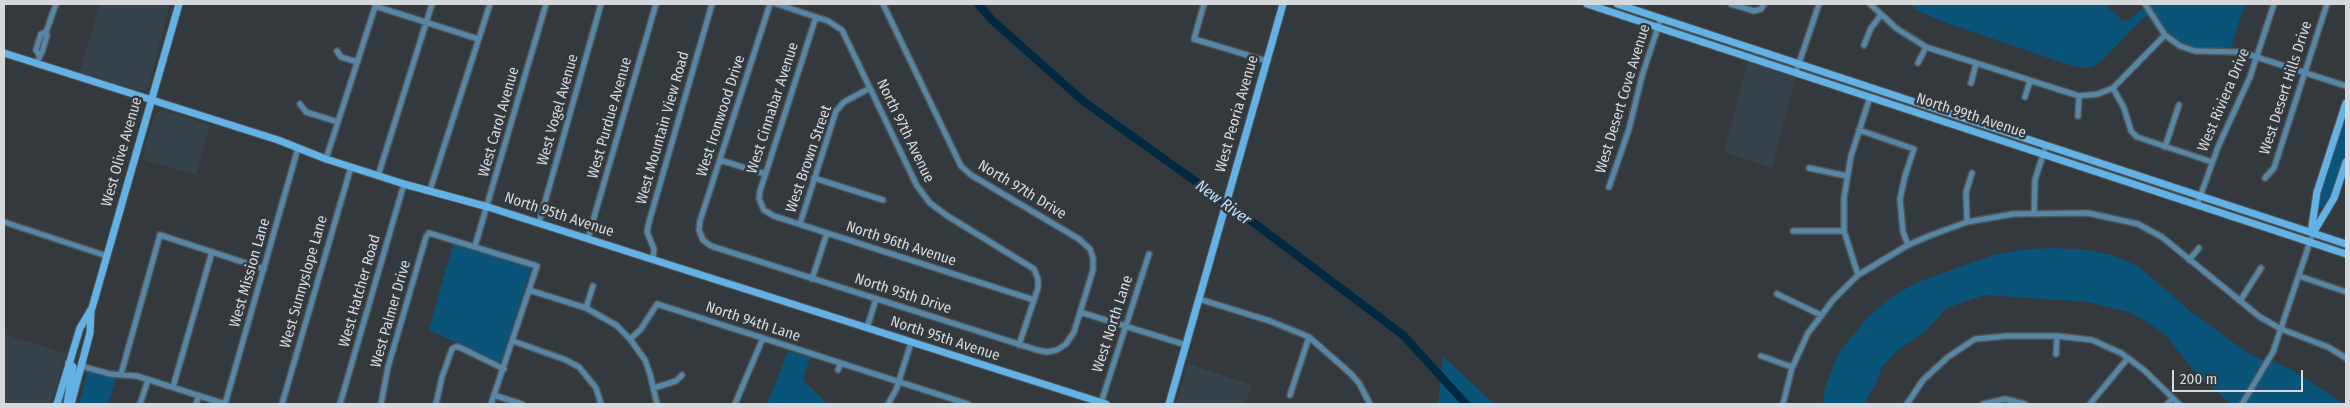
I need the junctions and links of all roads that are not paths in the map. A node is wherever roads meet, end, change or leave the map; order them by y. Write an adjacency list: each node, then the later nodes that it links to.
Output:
1 (56, 4): 42 (street)
2 (179, 4): 56 (main road, West Olive Avenue)
3 (432, 4): 27 (street)
4 (490, 4): 31 (street)
5 (546, 4): 85 (street, West Carol Avenue)
6 (601, 4): 89 (street, West Vogel Avenue)
7 (656, 4): 97 (street, West Purdue Avenue)
8 (712, 4): 107 (street, West Mountain View Road)
9 (770, 4): 68 (street, West Ironwood Drive)
10 (778, 4): 25 (street, North 97th Avenue)
11 (883, 4): 124 (street, North 97th Drive)
12 (1204, 4): 38 (street)
13 (1283, 4): 38 (main road, West Peoria Avenue)
14 (1587, 4): 28 (main road, North 99th Avenue)
15 (1617, 4): 26 (main road, North 99th Avenue)
16 (1764, 4): 23 (street)
17 (1820, 4): 40 (street)
18 (1870, 4): 24 (street)
19 (2145, 4): 29 (street)
20 (2274, 4): 37 (street, West Riviera Drive)
21 (2327, 4): 45 (street, West Desert Hills Drive)
22 (375, 5): 27 (street); 39 (street)
23 (1734, 5)
24 (1881, 15): 33 (street); 34 (street)
25 (816, 16): 51 (street, North 97th Avenue); 74 (street, West Cinnabar Avenue)
26 (1661, 18): 28 (street, West Desert Cove Avenue); 30 (main road, North 99th Avenue)
27 (426, 23): 31 (street); 75 (street)
28 (1658, 27): 32 (main road, North 99th Avenue); 80 (street, West Desert Cove Avenue)
29 (2165, 35): 37 (street); 52 (street)
30 (1716, 36): 32 (main road); 40 (main road, North 99th Avenue)
31 (478, 39): 81 (street)
32 (1713, 45): 44 (main road, North 99th Avenue)
33 (1864, 45)
34 (1926, 47): 41 (street); 43 (street)
35 (337, 51): 39 (street)
36 (4, 54): 42 (main road, North 95th Avenue)
37 (2257, 57): 45 (street); 69 (street, West Riviera Drive)
38 (1267, 61): 118 (main road, West Peoria Avenue)
39 (357, 62): 61 (street)
40 (1799, 63): 44 (street); 46 (main road, North 99th Avenue)
41 (1918, 63)
42 (36, 64): 56 (main road, North 95th Avenue)
43 (1976, 64): 47 (street); 48 (street)
44 (1796, 72): 49 (main road, North 99th Avenue)
45 (2304, 72): 50 (street); 78 (street, West Desert Hills Drive)
46 (1836, 76): 49 (main road); 63 (main road, North 99th Avenue)
47 (2030, 81): 53 (street); 55 (street)
48 (1971, 83)
49 (1833, 85): 54 (main road, North 99th Avenue)
50 (2346, 86)
51 (870, 88): 77 (street, West Brown Street); 120 (street, North 97th Avenue)
52 (2113, 88): 53 (street); 64 (street)
53 (2080, 96): 60 (street)
54 (1870, 97): 62 (street); 66 (main road, North 99th Avenue)
55 (2025, 98)
56 (151, 100): 65 (main road, North 95th Avenue); 106 (main road, West Olive Avenue)
57 (2346, 103): 94 (main road)
58 (300, 104): 61 (street)
59 (2179, 105): 64 (street)
60 (2078, 116)
61 (338, 122): 67 (street)
62 (1859, 130): 76 (street); 99 (street)
63 (2046, 145): 66 (street); 82 (main road, North 99th Avenue)
64 (2165, 147): 69 (street)
65 (298, 148): 67 (main road, North 95th Avenue); 110 (street, West Mission Lane)
66 (2043, 154): 84 (main road, North 99th Avenue); 87 (street)
67 (326, 159): 71 (main road, North 95th Avenue)
68 (720, 160): 74 (street); 96 (street, West Ironwood Drive)
69 (2212, 162): 82 (street, West Riviera Drive)
70 (2346, 162): 94 (main road)
71 (350, 167): 75 (main road, North 95th Avenue); 165 (street, West Sunnyslope Lane)
72 (1809, 168): 76 (street)
73 (1972, 173): 90 (street)
74 (765, 174): 86 (street, West Cinnabar Avenue)
75 (378, 176): 79 (main road, North 95th Avenue)
76 (1846, 176): 93 (street)
77 (814, 178): 83 (street); 91 (street, West Brown Street)
78 (2265, 178)
79 (404, 184): 81 (main road, North 95th Avenue); 166 (street, West Hatcher Road)
80 (1609, 187)
81 (430, 190): 85 (main road, North 95th Avenue)
82 (2201, 196): 84 (street, West Riviera Drive); 94 (main road, North 99th Avenue)
83 (883, 200)
84 (2198, 205): 98 (main road, North 99th Avenue)
85 (488, 207): 89 (main road, North 95th Avenue); 101 (street, West Carol Avenue)
86 (762, 208): 91 (street, North 96th Avenue)
87 (2034, 213): 90 (street); 108 (street)
88 (4, 222): 106 (street)
89 (538, 222): 97 (main road, North 95th Avenue)
90 (1967, 222): 99 (street)
91 (800, 224): 95 (street, North 96th Avenue)
92 (1793, 231): 93 (street)
93 (1844, 231): 111 (street)
94 (2313, 233): 98 (street); 100 (main road, North 99th Avenue)
95 (827, 234): 113 (street); 120 (street, North 96th Avenue)
96 (701, 236): 113 (street, North 95th Drive)
97 (588, 238): 107 (main road, North 95th Avenue)
98 (2310, 242): 105 (main road, North 99th Avenue); 112 (street)
99 (1908, 244): 111 (street)
100 (2346, 244)
101 (475, 246): 115 (street); 167 (street, West Palmer Drive)
102 (2200, 248): 108 (street)
103 (212, 252): 110 (street); 147 (street); 151 (street)
104 (1149, 254): 126 (street, West North Lane)
105 (2346, 254)
106 (107, 256): 122 (main road, West Olive Avenue)
107 (653, 259): 127 (main road, North 95th Avenue)
108 (2189, 260): 121 (street)
109 (2261, 268): 121 (street)
110 (264, 269): 164 (street, West Mission Lane)
111 (1858, 275): 125 (street)
112 (2299, 276): 116 (street); 128 (street)
113 (812, 279): 119 (street, North 95th Drive)
114 (593, 286): 123 (street)
115 (529, 290): 123 (street); 133 (street)
116 (2346, 292)
117 (1777, 294): 125 (street)
118 (1199, 298): 130 (street); 136 (main road, West Peoria Avenue)
119 (876, 299): 127 (street); 135 (street, North 95th Drive)
120 (1034, 300): 135 (street, North 97th Avenue)
121 (2240, 301): 128 (street)
122 (92, 308): 141 (main road, West Olive Avenue); 143 (main road, West Olive Avenue)
123 (586, 308): 132 (street)
124 (1080, 312): 126 (street); 135 (street, North 95th Drive)
125 (1821, 315): 144 (street)
126 (1126, 326): 136 (street); 158 (street, West North Lane)
127 (867, 328): 134 (main road, North 95th Avenue)
128 (2281, 329): 140 (street); 185 (street)
129 (2057, 336): 137 (street); 139 (street); 179 (street)
130 (1309, 337): 154 (street); 177 (street)
131 (763, 338): 132 (street, North 94th Lane); 142 (street, North 94th Lane); 173 (street)
132 (630, 339): 152 (street)
133 (513, 341): 145 (street); 171 (street)
134 (911, 343): 150 (street); 158 (main road, North 95th Avenue)
135 (1019, 345)
136 (1186, 345): 176 (main road, West Peoria Avenue)
137 (2056, 354)
138 (1761, 356): 144 (street)
139 (2128, 358): 156 (street); 182 (street)
140 (2346, 358)
141 (69, 363): 159 (main road, West Olive Avenue); 160 (main road)
142 (841, 363): 146 (street); 150 (street, North 94th Lane)
143 (81, 366): 147 (street); 161 (main road, West Olive Avenue)
144 (1792, 367): 178 (street)
145 (504, 369): 153 (street); 168 (street)
146 (838, 370)
147 (120, 374): 149 (street)
148 (682, 376): 152 (street)
149 (148, 380): 151 (street); 162 (street)
150 (898, 382): 157 (street, North 94th Lane); 174 (street)
151 (173, 387): 155 (street)
152 (654, 388): 172 (street)
153 (494, 394): 169 (street); 170 (street)
154 (1290, 395)
155 (199, 396): 163 (street); 164 (street)
156 (2173, 398): 183 (street); 184 (street)
157 (961, 403): 175 (street, North 94th Lane)
158 (1104, 403)
159 (57, 404)
160 (67, 404)
161 (71, 404)
162 (140, 404)
163 (196, 404)
164 (225, 404)
165 (282, 404)
166 (340, 404)
167 (381, 404)
168 (436, 404)
169 (491, 404)
170 (522, 404)
171 (601, 404)
172 (657, 404)
173 (735, 404)
174 (888, 404)
175 (968, 404)
176 (1169, 404)
177 (1370, 404)
178 (1783, 404)
179 (1907, 404)
180 (1984, 404): 181 (street)
181 (2025, 404)
182 (2090, 404)
183 (2167, 404)
184 (2179, 404)
185 (2242, 404)

